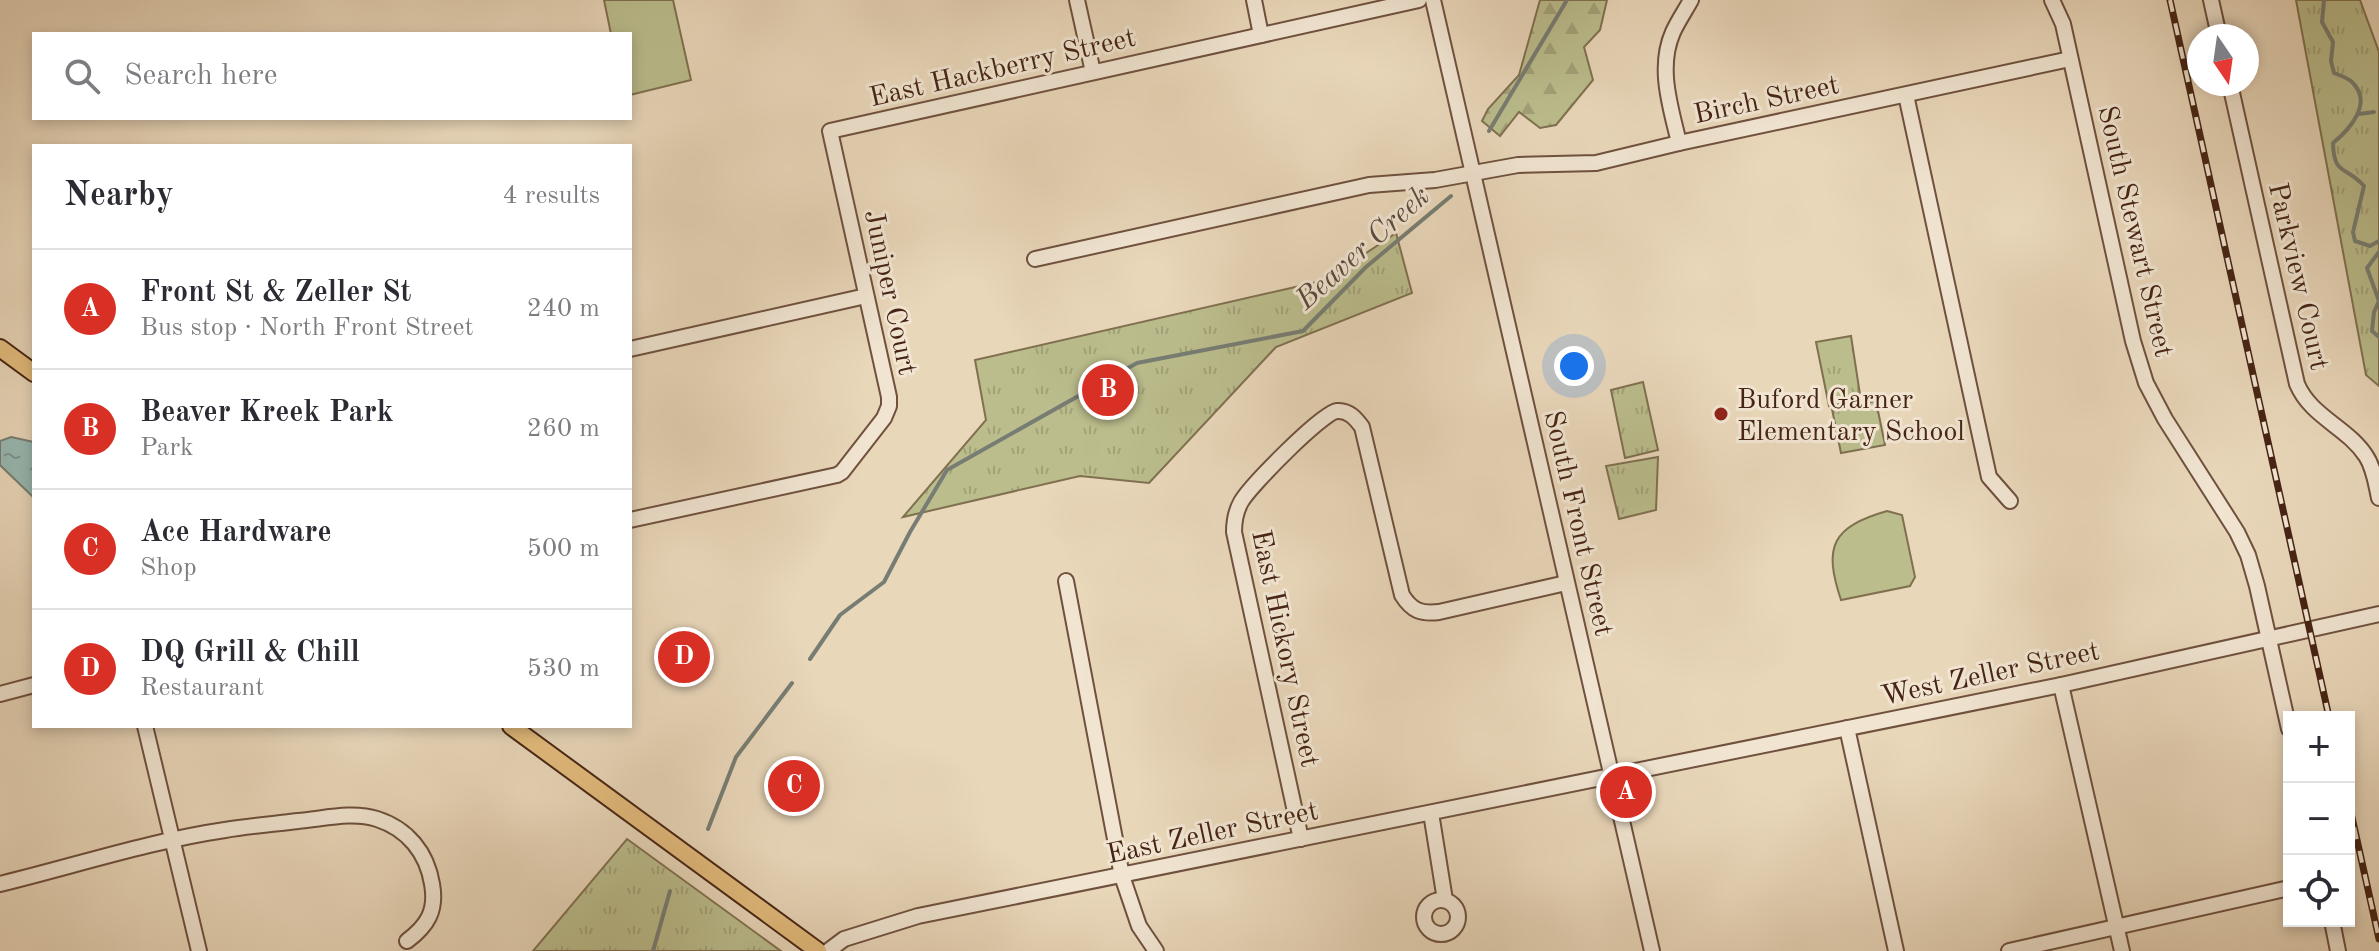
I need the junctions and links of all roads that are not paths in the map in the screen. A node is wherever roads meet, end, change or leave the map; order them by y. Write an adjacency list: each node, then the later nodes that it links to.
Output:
1 (1077, 0): 11 (street)
2 (1254, 0): 9 (street)
3 (1419, 0): 9 (street, East Hackberry Street)
4 (1433, 0): 16 (street, South Front Street)
5 (1691, 0): 15 (street)
6 (2052, 0): 10 (street, South Stewart Street)
7 (2211, 0): 8 (street)
8 (2216, 24)
9 (1261, 35): 11 (street, East Hackberry Street)
10 (2070, 59): 12 (street, Birch Street); 28 (street, South Stewart Street)
11 (1093, 72): 14 (street, East Hackberry Street)
12 (1906, 95): 15 (street, Birch Street); 23 (street)
13 (2233, 96): 22 (street, Parkview Court)
14 (830, 131): 18 (street, Juniper Court)
15 (1679, 143): 16 (street, Birch Street)
16 (1472, 174): 17 (street, Birch Street); 26 (street, South Front Street)
17 (1035, 259)
18 (866, 296): 20 (street); 24 (street, Juniper Court)
19 (0, 348): 21 (main road)
20 (632, 349)
21 (32, 372)
22 (2379, 498)
23 (2010, 501)
24 (632, 520)
25 (1066, 581): 40 (street)
26 (1566, 583): 36 (street, South Front Street); 38 (street, East Hickory Street)
27 (2379, 614): 28 (street, West Zeller Street)
28 (2269, 638): 29 (street, West Zeller Street); 32 (street, South Stewart Street)
29 (2061, 685): 35 (street, West Zeller Street); 44 (street)
30 (32, 686): 31 (street)
31 (0, 694)
32 (2285, 711)
33 (146, 728): 39 (street)
34 (514, 728): 48 (main road)
35 (1847, 728): 36 (street, West Zeller Street); 52 (street)
36 (1611, 777): 37 (street, East Zeller Street); 51 (street, South Front Street)
37 (1431, 813): 38 (street, East Zeller Street); 43 (street)
38 (1301, 839): 40 (street, East Zeller Street)
39 (174, 840): 41 (street); 46 (street); 47 (street)
40 (1122, 876): 49 (street, East Zeller Street); 50 (street)
41 (0, 884)
42 (2283, 889): 44 (street)
43 (1445, 900)
44 (2116, 927): 53 (street); 54 (street)
45 (2333, 927): 55 (street)
46 (407, 941)
47 (199, 951)
48 (818, 951)
49 (828, 951)
50 (1156, 951)
51 (1652, 951)
52 (1896, 951)
53 (2009, 951)
54 (2122, 951)
55 (2338, 951)

